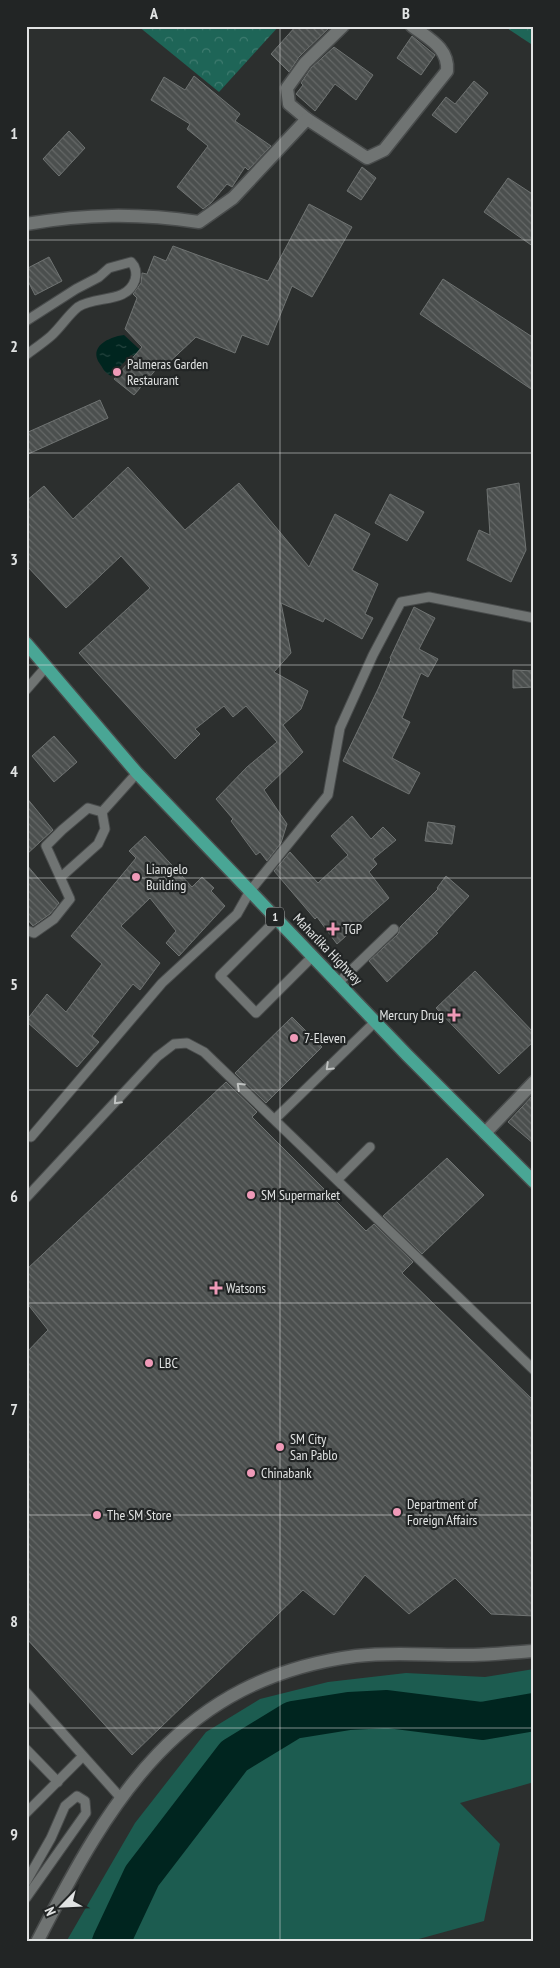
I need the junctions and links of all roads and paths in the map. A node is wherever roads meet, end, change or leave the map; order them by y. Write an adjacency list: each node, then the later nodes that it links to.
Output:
1 (343, 26): 3 (street)
2 (412, 26): 3 (street)
3 (307, 119): 4 (street)
4 (26, 224)
5 (26, 322): 6 (lane)
6 (26, 355)
7 (534, 618): 14 (lane)
8 (26, 643): 9 (main road, Maharlika Highway / 1)
9 (46, 667): 10 (lane); 11 (main road, Maharlika Highway / 1)
10 (26, 690)
11 (137, 773): 12 (lane); 14 (main road, Maharlika Highway / 1)
12 (102, 812): 13 (lane); 13 (lane)
13 (61, 877): 17 (lane)
14 (250, 891): 15 (main road, Maharlika Highway / 1); 24 (lane)
15 (277, 919): 18 (main road, Maharlika Highway / 1); 18 (lane)
16 (394, 928): 19 (lane)
17 (26, 930)
18 (313, 956): 19 (main road, Maharlika Highway / 1)
19 (339, 982): 20 (main road, Maharlika Highway / 1)
20 (376, 1021): 22 (lane, one-way to 22); 23 (main road, Maharlika Highway / 1)
21 (534, 1082): 23 (street)
22 (275, 1119): 26 (lane); 28 (lane, one-way to 28)
23 (486, 1133): 27 (main road, Maharlika Highway / 1)
24 (30, 1137)
25 (370, 1146): 26 (lane)
26 (338, 1179): 29 (lane)
27 (534, 1182)
28 (26, 1198)
29 (534, 1370)
30 (534, 1651): 35 (street)
31 (26, 1692): 33 (lane)
32 (26, 1749): 34 (lane)
33 (82, 1756): 34 (lane); 35 (lane)
34 (58, 1782): 36 (lane)
35 (120, 1797): 39 (street)
36 (26, 1814)
37 (26, 1882): 38 (lane)
38 (26, 1898)
39 (36, 1942)

